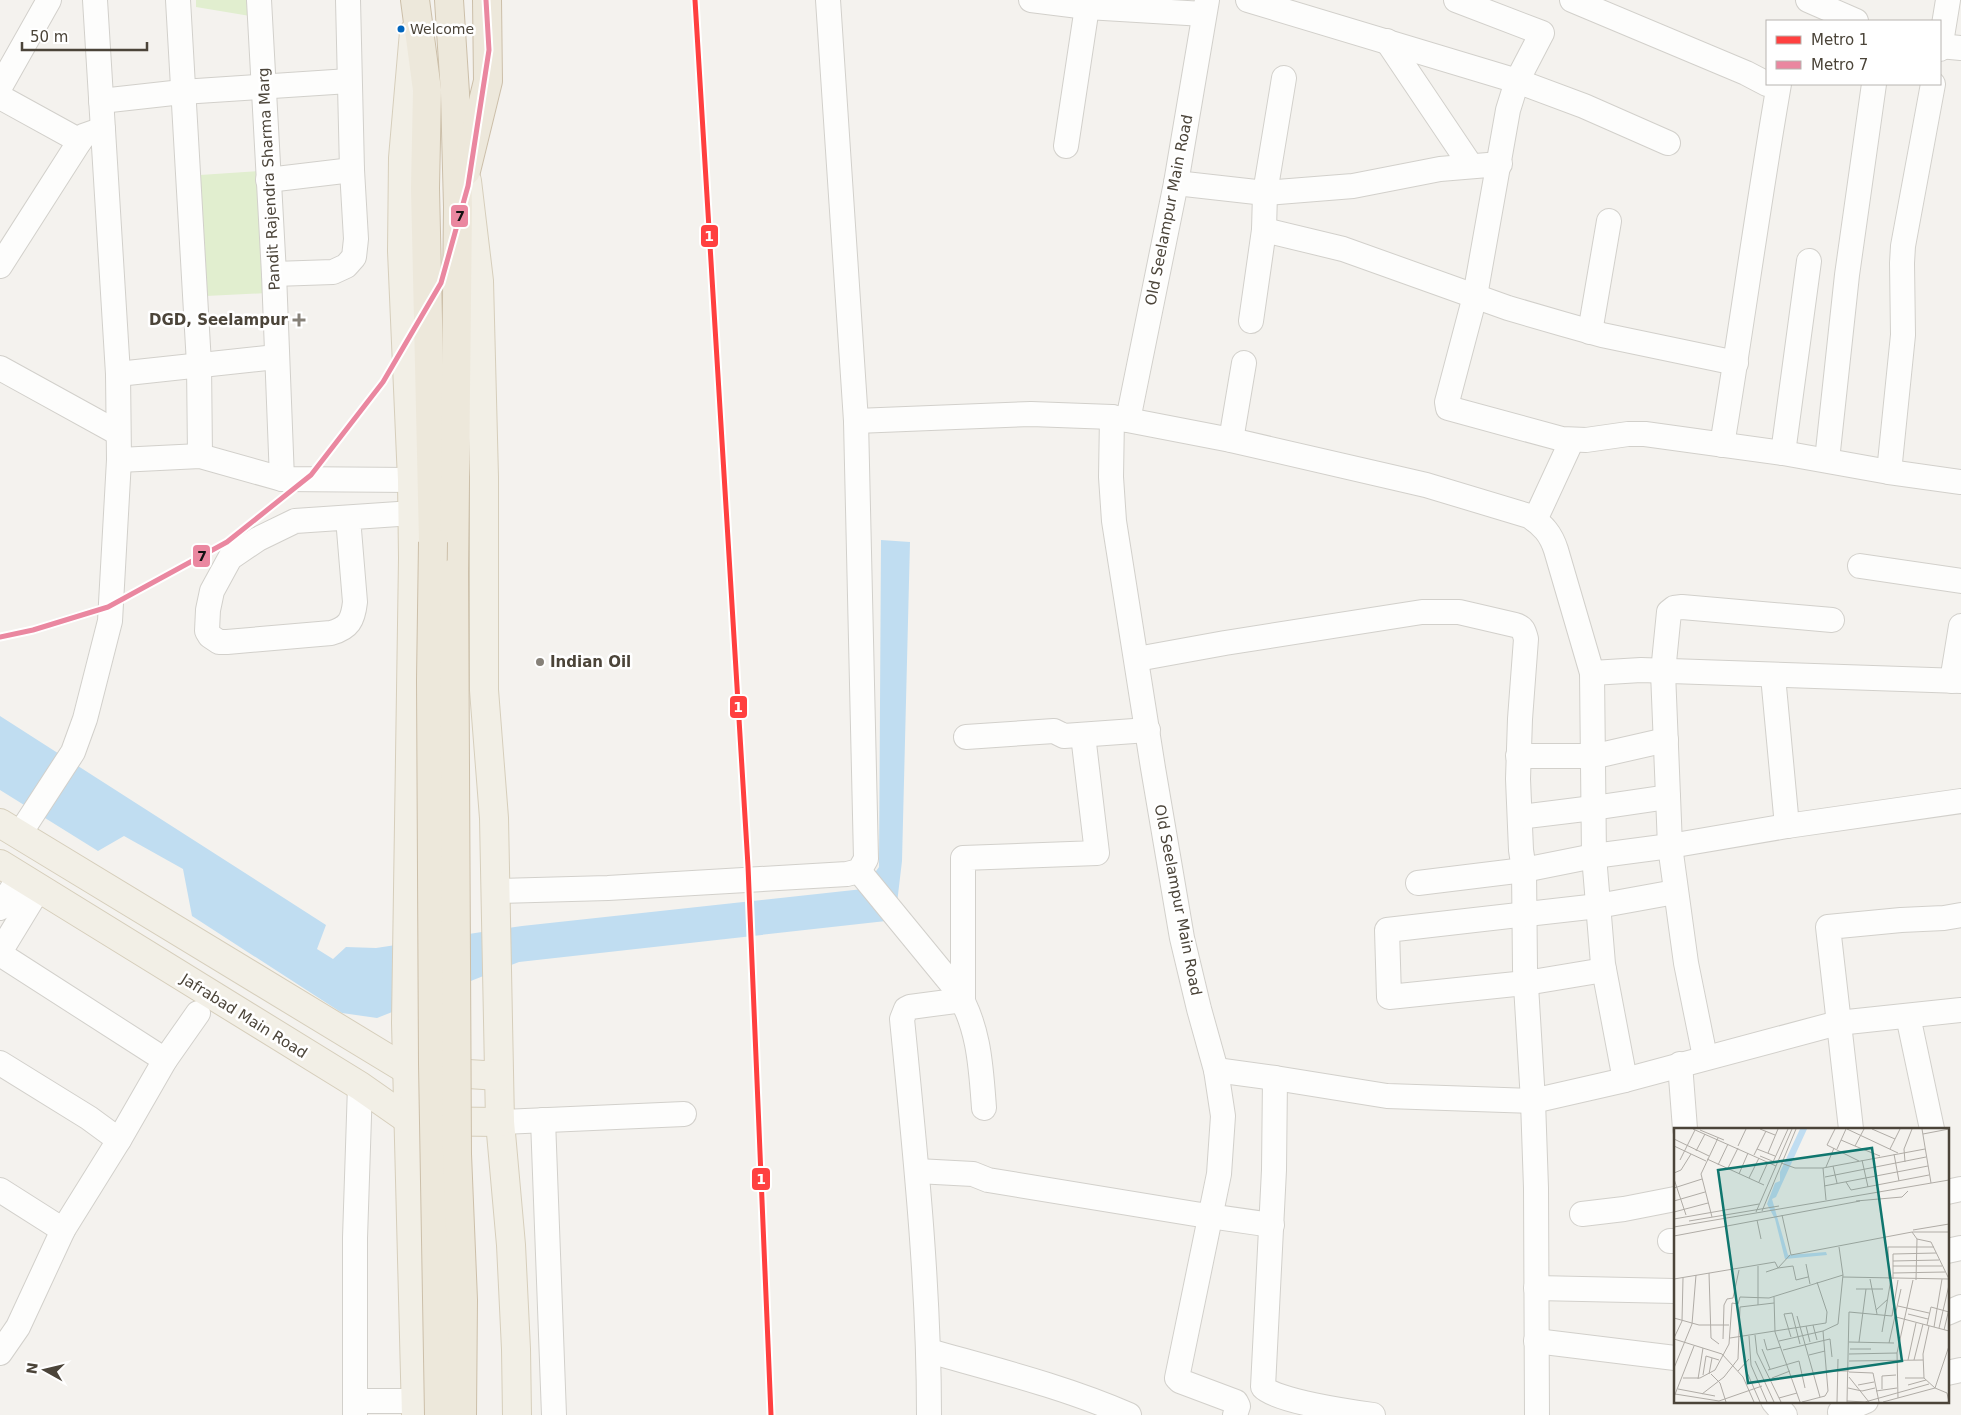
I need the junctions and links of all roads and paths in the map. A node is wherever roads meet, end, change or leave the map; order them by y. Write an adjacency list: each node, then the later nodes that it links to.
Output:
1 (48, 0): 31 (street)
2 (95, 0): 35 (street)
3 (178, 0): 32 (street)
4 (259, 0): 27 (street, Pandit Rajendra Sharma Marg)
5 (348, 0): 24 (street)
6 (449, 0): 33 (highway)
7 (487, 0): 43 (highway)
8 (828, 0): 64 (street)
9 (1031, 0): 16 (street)
10 (1248, 0): 19 (street)
11 (1456, 0): 25 (street)
12 (1572, 0): 26 (street)
13 (1808, 0): 18 (street)
14 (1948, 0): 20 (street)
15 (415, 6): 75 (main road); 169 (highway, bridge)
16 (1087, 7): 17 (street); 39 (street)
17 (1205, 7): 45 (street, Old Seelampur Main Road)
18 (1854, 20)
19 (1388, 41): 25 (street); 41 (street)
20 (1941, 41)
21 (1941, 47): 22 (street)
22 (1961, 48)
23 (1284, 78): 46 (street)
24 (349, 80): 27 (street); 42 (street)
25 (1517, 81): 38 (street); 40 (street)
26 (1766, 82)
27 (264, 85): 32 (street); 44 (street, Pandit Rajendra Sharma Marg)
28 (1773, 85): 59 (street)
29 (1874, 85): 72 (street)
30 (1933, 85): 73 (street)
31 (0, 87)
32 (182, 92): 35 (street); 60 (street)
33 (455, 93): 43 (main road); 47 (highway)
34 (0, 97): 37 (street)
35 (101, 101): 36 (street)
36 (103, 129): 37 (street); 62 (street)
37 (80, 141): 52 (street)
38 (1668, 142)
39 (1066, 146)
40 (1500, 164): 41 (street); 54 (street)
41 (1471, 166): 46 (street)
42 (352, 170): 44 (street); 53 (street)
43 (466, 171): 47 (highway); 50 (main road)
44 (268, 180): 53 (street, Pandit Rajendra Sharma Marg)
45 (1176, 183): 46 (street); 63 (street, Old Seelampur Main Road)
46 (1265, 193): 49 (street)
47 (458, 207): 50 (highway)
48 (1610, 221): 56 (street)
49 (1264, 230): 54 (street); 55 (street)
50 (467, 257): 107 (main road); 170 (highway, bridge)
51 (1810, 261): 69 (street)
52 (0, 266)
53 (274, 274): 57 (street, Pandit Rajendra Sharma Marg)
54 (1475, 296): 56 (street); 67 (street)
55 (1251, 321)
56 (1590, 332): 59 (street)
57 (276, 357): 60 (street); 74 (street, Pandit Rajendra Sharma Marg)
58 (1244, 363): 66 (street)
59 (1736, 363): 68 (street)
60 (199, 364): 62 (street); 70 (street)
61 (0, 368): 65 (street)
62 (118, 374): 65 (street)
63 (1126, 419): 64 (street); 66 (street); 84 (street, Old Seelampur Main Road)
64 (856, 421): 104 (street)
65 (118, 433): 71 (street)
66 (1231, 440): 79 (street)
67 (1572, 440): 68 (street); 79 (street)
68 (1722, 445): 69 (street)
69 (1783, 453): 72 (street)
70 (200, 456): 71 (street); 74 (street)
71 (118, 460): 99 (street)
72 (1827, 460): 73 (street)
73 (1888, 472): 76 (street)
74 (282, 479): 75 (street)
75 (412, 480): 77 (main road)
76 (1961, 482)
77 (413, 513): 78 (street); 125 (main road)
78 (348, 518): 78 (street)
79 (1535, 520): 86 (street)
80 (1860, 566): 81 (street)
81 (1961, 581)
82 (1832, 620): 85 (street)
83 (1961, 626): 88 (street)
84 (1137, 659): 89 (street, Old Seelampur Main Road); 93 (street)
85 (1663, 672): 86 (street); 87 (street); 92 (street)
86 (1592, 673): 94 (street)
87 (1772, 676): 88 (street); 100 (street)
88 (1956, 681)
89 (1148, 730): 90 (street); 126 (street, Old Seelampur Main Road)
90 (1083, 735): 91 (street); 116 (street)
91 (966, 737)
92 (1666, 740): 94 (street); 95 (street)
93 (1518, 756): 94 (street); 98 (street)
94 (1593, 756): 97 (street)
95 (1668, 797): 97 (street); 101 (street)
96 (1961, 801): 100 (street)
97 (1593, 808): 98 (street); 102 (street)
98 (1520, 817): 103 (street)
99 (16, 826): 125 (main road)
100 (1787, 826): 101 (street)
101 (1670, 846): 102 (street); 108 (street)
102 (1594, 856): 103 (street); 109 (street)
103 (1524, 870): 106 (street); 111 (street)
104 (863, 875): 107 (street); 116 (street)
105 (20, 876): 110 (street); 113 (street); 130 (main road, Jafrabad Main Road)
106 (1418, 883)
107 (494, 891): 127 (main road)
108 (1675, 892): 109 (street); 121 (street)
109 (1598, 906): 111 (street); 114 (street)
110 (0, 908)
111 (1525, 915): 115 (street); 115 (street)
112 (1961, 915): 120 (street)
113 (0, 953): 122 (street)
114 (1604, 970): 115 (street); 129 (street)
115 (1526, 983): 131 (street)
116 (963, 1000): 132 (street); 141 (street)
117 (1961, 1010): 119 (street)
118 (198, 1013): 122 (street)
119 (1908, 1016): 120 (street); 139 (street)
120 (1838, 1023): 121 (street); 138 (street)
121 (1705, 1057): 124 (street)
122 (165, 1060): 140 (street)
123 (0, 1062): 140 (street)
124 (1680, 1064): 129 (street); 137 (street)
125 (407, 1070): 127 (main road); 135 (main road)
126 (1216, 1070): 128 (street); 147 (street, Old Seelampur Main Road)
127 (500, 1076): 136 (main road)
128 (1276, 1078): 131 (street); 148 (street)
129 (1625, 1080): 131 (street)
130 (360, 1086): 135 (main road, Jafrabad Main Road); 166 (street)
131 (1533, 1101): 152 (street)
132 (984, 1108)
133 (684, 1114): 134 (street)
134 (543, 1120): 136 (street); 172 (street)
135 (410, 1121): 136 (main road); 167 (main road)
136 (500, 1122): 171 (main road)
137 (1685, 1128)
138 (1851, 1128)
139 (1932, 1128)
140 (119, 1140): 149 (street)
141 (917, 1172): 147 (street); 158 (street)
142 (1961, 1189): 144 (street)
143 (0, 1190): 149 (street)
144 (1948, 1191)
145 (1674, 1199): 146 (street)
146 (1582, 1214)
147 (1210, 1217): 148 (street); 175 (street, Old Seelampur Main Road)
148 (1272, 1225): 176 (street)
149 (63, 1230): 156 (street)
150 (1961, 1248): 151 (street)
151 (1948, 1251)
152 (1536, 1288): 153 (street); 157 (street)
153 (1674, 1291)
154 (1961, 1308): 155 (street)
155 (1948, 1313)
156 (9, 1321): 159 (street)
157 (1536, 1341): 160 (street); 177 (street)
158 (929, 1351): 173 (street); 174 (street)
159 (0, 1353)
160 (1674, 1358)
161 (1961, 1370): 162 (street)
162 (1948, 1373)
163 (1775, 1402): 178 (street)
164 (1864, 1402): 168 (street)
165 (1871, 1402): 179 (street)
166 (355, 1408): 167 (street)
167 (416, 1408)
168 (1840, 1412)
169 (439, 1415)
170 (462, 1415)
171 (517, 1415)
172 (554, 1415)
173 (929, 1415)
174 (1129, 1415)
175 (1235, 1415)
176 (1374, 1415)
177 (1537, 1415)
178 (1785, 1415)
179 (1877, 1415)

